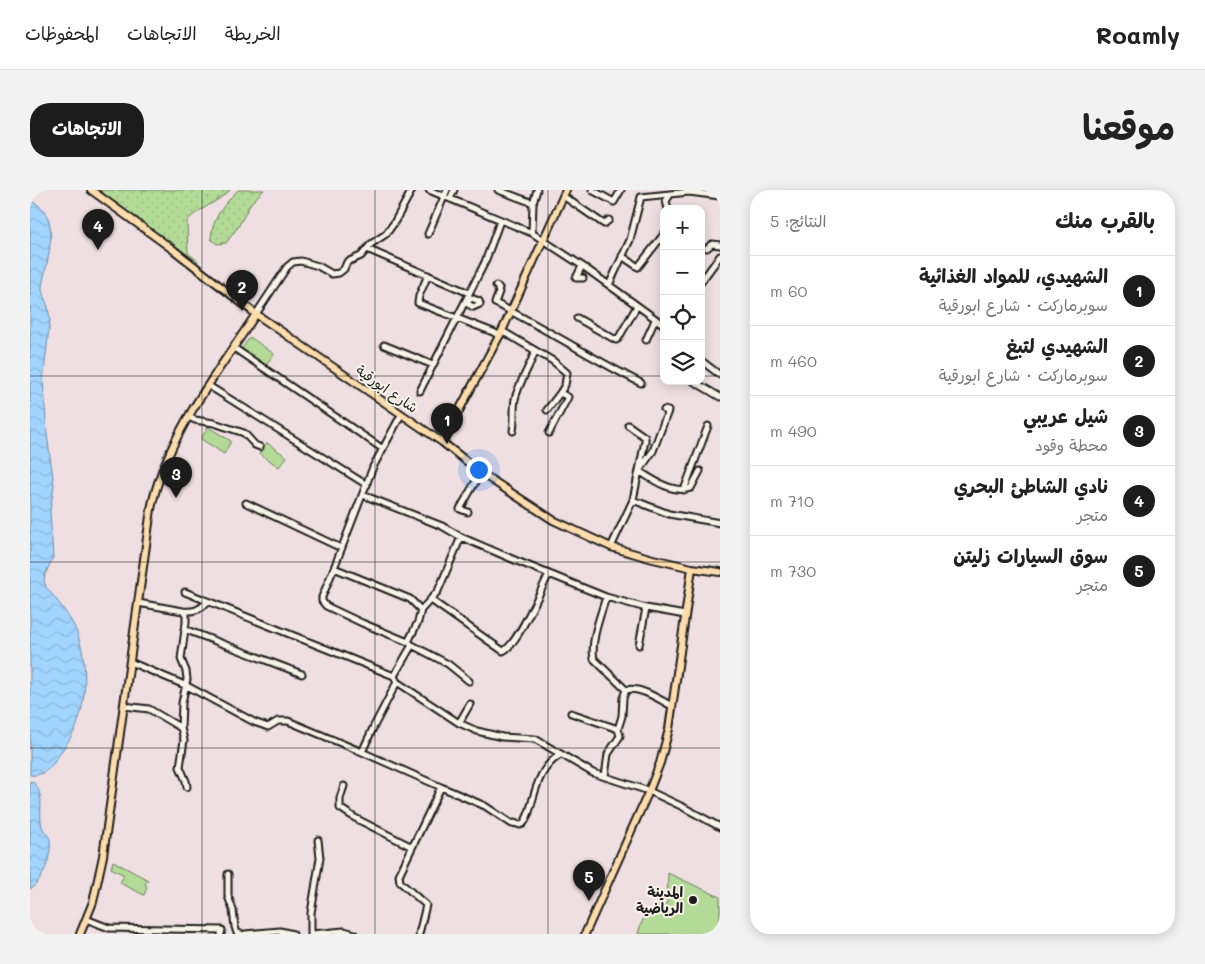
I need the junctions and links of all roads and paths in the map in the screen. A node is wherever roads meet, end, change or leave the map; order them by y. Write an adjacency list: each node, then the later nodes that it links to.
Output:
1 (91, 190): 37 (main road, شارع ابورقية)
2 (412, 190): 25 (street)
3 (429, 190): 12 (street)
4 (447, 190): 12 (street)
5 (454, 190): 14 (street)
6 (498, 190): 15 (street)
7 (537, 190): 15 (street)
8 (592, 190): 9 (street)
9 (622, 190)
10 (565, 193): 17 (street); 22 (main road)
11 (670, 194): 13 (street); 16 (street); 26 (street)
12 (444, 196): 14 (street); 20 (street)
13 (720, 196)
14 (450, 199): 18 (street)
15 (533, 204): 19 (street)
16 (667, 205)
17 (609, 220)
18 (500, 221): 19 (street); 34 (street)
19 (532, 233): 22 (street)
20 (428, 234)
21 (660, 239): 26 (street)
22 (544, 240): 28 (street); 36 (main road)
23 (720, 245): 24 (street)
24 (707, 248)
25 (367, 249): 29 (street); 37 (street)
26 (622, 256): 32 (street)
27 (720, 256): 30 (street)
28 (582, 266): 31 (street); 32 (street)
29 (428, 275): 34 (street); 38 (street)
30 (705, 277)
31 (583, 278)
32 (609, 285): 35 (street)
33 (496, 286): 36 (street)
34 (469, 293): 38 (street)
35 (637, 306): 39 (street); 40 (street)
36 (511, 311): 42 (main road); 50 (street)
37 (256, 314): 45 (main road); 58 (main road, شارع ابورقية)
38 (456, 318): 42 (street); 48 (street)
39 (577, 318)
40 (655, 320): 41 (street); 43 (street)
41 (660, 323)
42 (501, 333): 46 (street); 64 (main road)
43 (646, 340)
44 (384, 345): 48 (street)
45 (234, 348): 52 (main road); 66 (street)
46 (535, 351): 54 (street); 62 (street)
47 (705, 364): 49 (street)
48 (433, 365): 53 (street)
49 (720, 375)
50 (641, 383)
51 (697, 385): 55 (street)
52 (209, 386): 59 (main road); 70 (street)
53 (420, 392)
54 (560, 392): 56 (street); 63 (street)
55 (720, 397)
56 (547, 410)
57 (664, 410): 67 (street)
58 (401, 415): 64 (main road, شارع ابورقية); 66 (street)
59 (189, 417): 65 (street); 88 (main road)
60 (628, 425): 67 (street)
61 (708, 426): 71 (street)
62 (513, 431)
63 (549, 433)
64 (442, 442): 68 (main road, شارع ابورقية)
65 (260, 447)
66 (383, 449): 70 (street)
67 (639, 471): 71 (street); 73 (street)
68 (481, 472): 75 (street); 78 (main road, شارع ابورقية)
69 (700, 472): 71 (street)
70 (366, 485): 72 (street)
71 (684, 490)
72 (363, 495): 77 (street); 79 (street)
73 (633, 500): 76 (street); 78 (street)
74 (246, 502): 79 (street)
75 (468, 512)
76 (720, 523)
77 (461, 537): 83 (street); 86 (street)
78 (612, 547): 81 (main road, شارع ابورقية)
79 (341, 548): 80 (street)
80 (334, 568): 90 (street); 94 (street)
81 (692, 568): 82 (main road, شارع ابورقية); 92 (main road)
82 (720, 572)
83 (549, 574): 85 (street); 86 (street)
84 (184, 592): 87 (street)
85 (606, 597): 89 (street); 102 (street)
86 (431, 600): 90 (street)
87 (208, 602): 91 (street); 98 (street)
88 (138, 603): 91 (street); 96 (main road)
89 (646, 608): 92 (street); 95 (street)
90 (421, 610): 94 (street)
91 (184, 611): 93 (street)
92 (684, 615): 105 (main road)
93 (184, 629): 97 (street); 101 (street)
94 (410, 643): 98 (street); 99 (street)
95 (639, 645)
96 (130, 662): 101 (street); 104 (main road)
97 (302, 674)
98 (394, 676): 100 (street)
99 (469, 681)
100 (397, 682): 107 (street); 110 (street)
101 (186, 686): 108 (street); 110 (street)
102 (626, 690): 105 (street); 109 (street)
103 (470, 704): 107 (street)
104 (124, 706): 108 (street); 121 (main road)
105 (672, 706): 116 (main road)
106 (571, 713): 109 (street)
107 (459, 722): 111 (street)
108 (181, 728): 114 (street)
109 (618, 729): 112 (street)
110 (362, 752): 115 (street)
111 (560, 755): 112 (street); 115 (street)
112 (605, 776): 116 (street)
113 (344, 786): 119 (street)
114 (187, 787)
115 (441, 787): 119 (street)
116 (649, 791): 117 (street); 130 (main road)
117 (720, 827)
118 (318, 840): 127 (street)
119 (412, 847): 129 (street)
120 (228, 874): 124 (street)
121 (86, 919): 122 (main road); 123 (street)
122 (80, 934)
123 (221, 934)
124 (241, 934)
125 (245, 934): 126 (street)
126 (293, 934)
127 (312, 934): 128 (street)
128 (354, 934)
129 (419, 934)
130 (585, 934)

